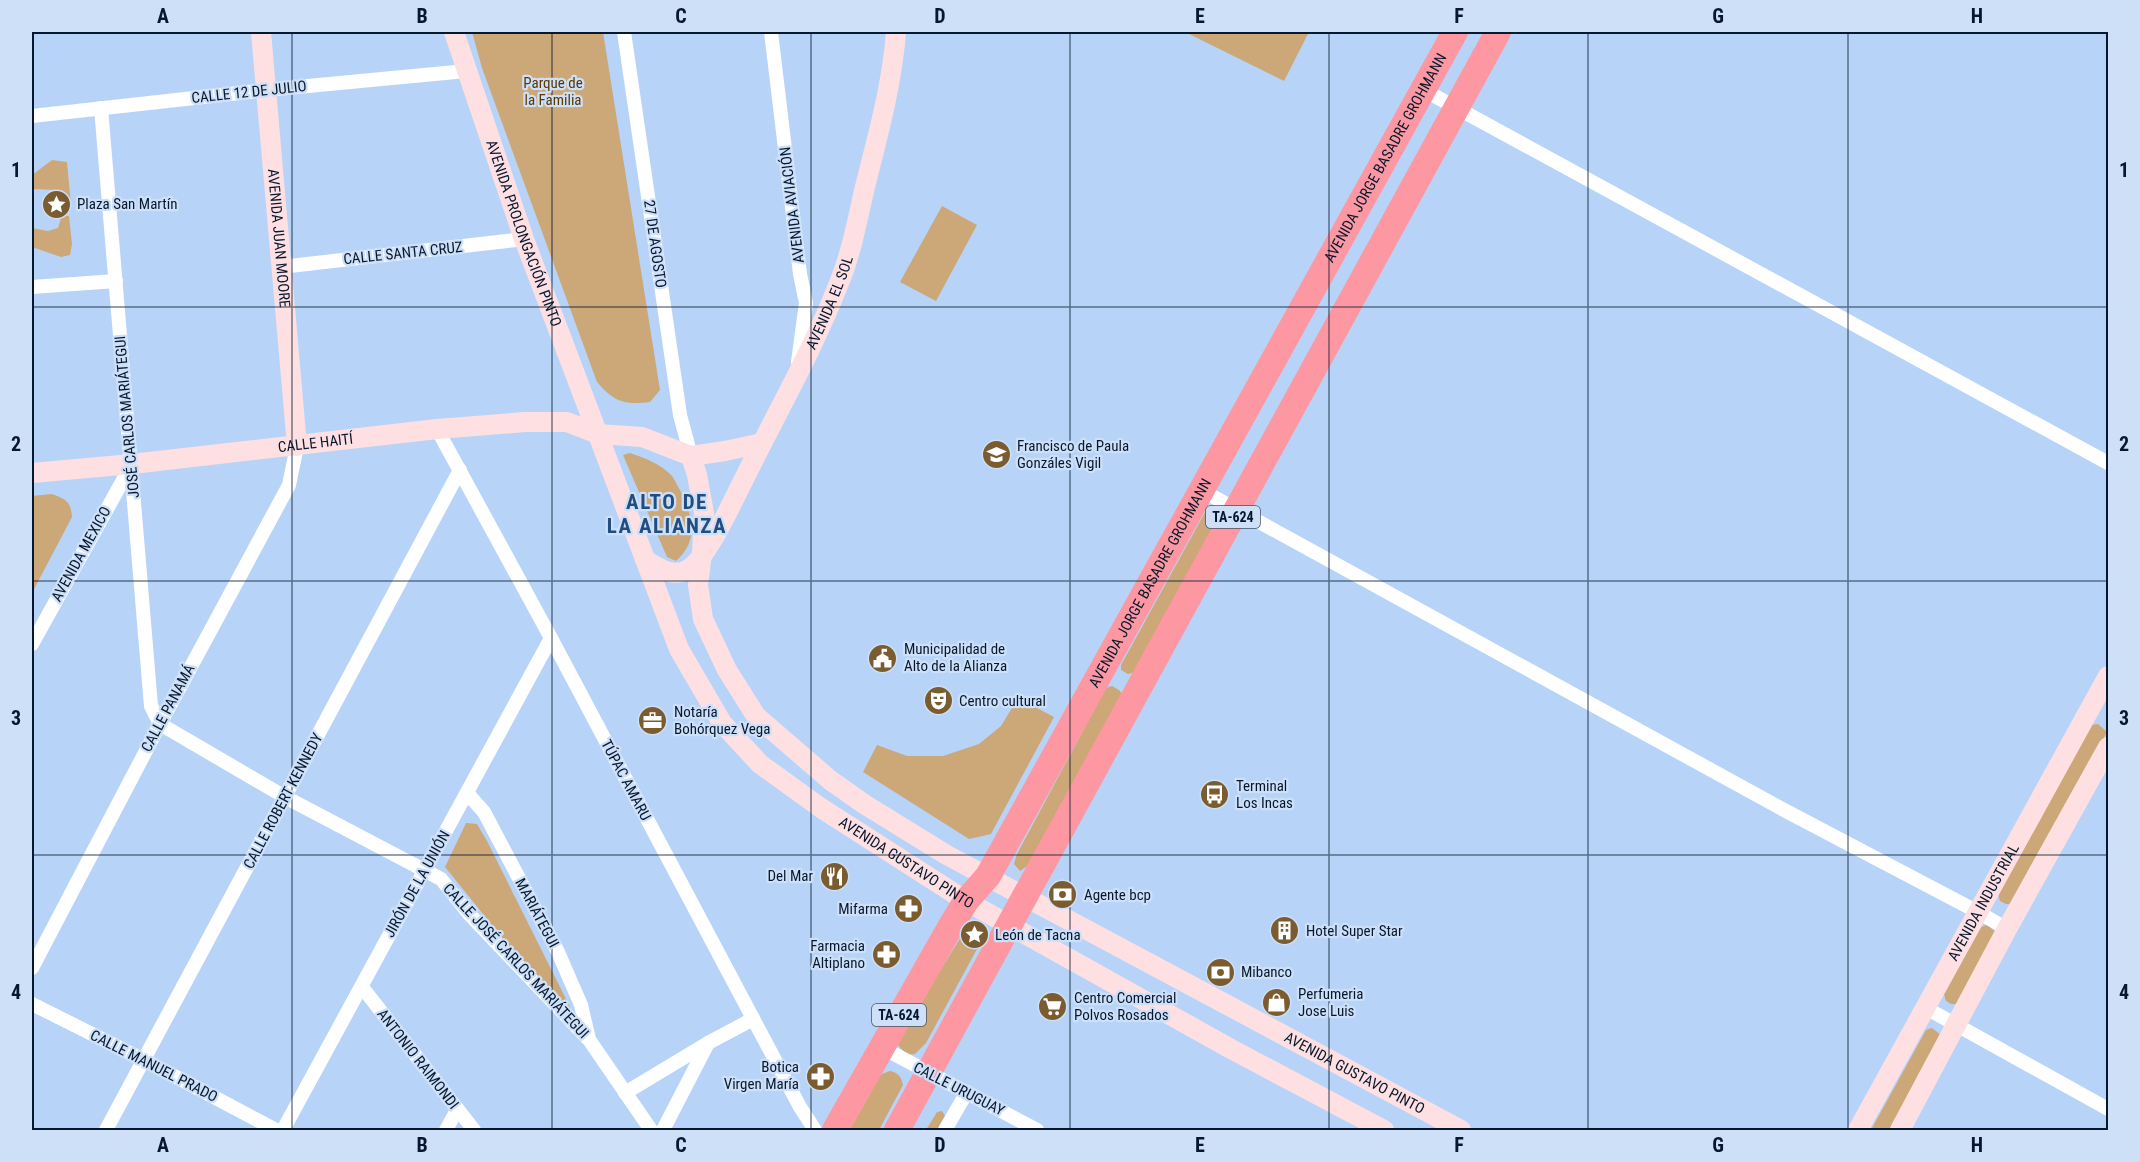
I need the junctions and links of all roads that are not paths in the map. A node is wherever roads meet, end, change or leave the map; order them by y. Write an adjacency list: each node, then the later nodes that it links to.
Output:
1 (261, 32): 10 (main road, AVENIDA JUAN MOORE)
2 (454, 32): 8 (main road, AVENIDA PROLONGACIÓN PINTO)
3 (624, 32): 23 (street, 27 DE AGOSTO)
4 (771, 32): 18 (street, AVENIDA AVIACIÓN)
5 (896, 32): 18 (main road, AVENIDA EL SOL)
6 (1455, 32): 9 (highway, AVENIDA JORGE BASADRE GROHMANN / TA-624)
7 (1498, 32): 11 (highway, TA-624)
8 (466, 71): 10 (street, CALLE 12 DE JULIO); 14 (main road, AVENIDA PROLONGACIÓN PINTO)
9 (1422, 89): 11 (street); 28 (highway, AVENIDA JORGE BASADRE GROHMANN / TA-624)
10 (266, 90): 12 (street, CALLE 12 DE JULIO); 15 (main road, AVENIDA JUAN MOORE)
11 (1456, 107): 24 (street); 29 (highway, TA-624)
12 (101, 108): 13 (street, CALLE 12 DE JULIO); 16 (street, JOSÉ CARLOS MARIÁTEGUI)
13 (32, 116)
14 (524, 239): 15 (street, CALLE SANTA CRUZ); 20 (main road, AVENIDA PROLONGACIÓN PINTO)
15 (281, 267): 22 (main road, AVENIDA JUAN MOORE)
16 (116, 281): 17 (street); 25 (street, JOSÉ CARLOS MARIÁTEGUI)
17 (32, 287)
18 (795, 377): 21 (main road, AVENIDA EL SOL)
19 (437, 429): 20 (main road, CALLE HAITÍ); 22 (main road, CALLE HAITÍ); 26 (street, TÚPAC AMARU)
20 (598, 434): 23 (main road, CALLE HAITÍ); 31 (main road, AVENIDA GUSTAVO PINTO)
21 (762, 443): 23 (main road); 30 (main road, AVENIDA EL SOL)
22 (297, 446): 25 (main road, CALLE HAITÍ); 38 (street, CALLE PANAMÁ)
23 (691, 456): 30 (main road, AVENIDA GUSTAVO PINTO)
24 (2109, 463)
25 (132, 464): 27 (main road, CALLE HAITÍ); 33 (street, AVENIDA MEXICO); 38 (street, JOSÉ CARLOS MARIÁTEGUI)
26 (460, 470): 32 (street, TÚPAC AMARU); 41 (street, CALLE ROBERT KENNEDY)
27 (32, 473)
28 (1202, 490): 29 (street); 34 (highway, AVENIDA JORGE BASADRE GROHMANN / TA-624)
29 (1237, 509): 36 (highway, TA-624); 46 (street)
30 (702, 553): 31 (main road); 43 (main road, AVENIDA GUSTAVO PINTO)
31 (645, 560): 45 (main road, AVENIDA GUSTAVO PINTO)
32 (551, 638): 40 (street, JIRÓN DE LA UNIÓN); 53 (street, TÚPAC AMARU)
33 (32, 644)
34 (1103, 668): 36 (highway); 43 (highway, AVENIDA JORGE BASADRE GROHMANN / TA-624)
35 (2109, 676): 37 (main road, AVENIDA INDUSTRIAL)
36 (1139, 688): 44 (highway, TA-624)
37 (2101, 706): 46 (main road, AVENIDA INDUSTRIAL)
38 (160, 724): 41 (street, CALLE JOSÉ CARLOS MARIÁTEGUI); 49 (street, CALLE PANAMÁ)
39 (2109, 747): 48 (main road)
40 (467, 793): 42 (street, JIRÓN DE LA UNIÓN); 55 (street, MARIÁTEGUI)
41 (285, 797): 42 (street, CALLE JOSÉ CARLOS MARIÁTEGUI); 58 (street, CALLE ROBERT KENNEDY)
42 (424, 872): 50 (street, JIRÓN DE LA UNIÓN); 55 (street, CALLE JOSÉ CARLOS MARIÁTEGUI)
43 (988, 876): 44 (main road, AVENIDA GUSTAVO PINTO); 45 (highway, AVENIDA JORGE BASADRE GROHMANN / TA-624)
44 (1026, 896): 47 (highway, TA-624); 77 (main road, AVENIDA GUSTAVO PINTO)
45 (966, 901): 47 (main road, AVENIDA GUSTAVO PINTO); 57 (highway, AVENIDA JORGE BASADRE GROHMANN / TA-624)
46 (1978, 912): 48 (street); 52 (main road, AVENIDA INDUSTRIAL)
47 (1009, 926): 59 (highway, TA-624); 76 (main road, AVENIDA GUSTAVO PINTO)
48 (2007, 929): 54 (main road)
49 (32, 968)
50 (362, 987): 63 (street, ANTONIO RAIMONDI); 66 (street, JIRÓN DE LA UNIÓN)
51 (32, 1004): 58 (street, CALLE MANUEL PRADO)
52 (1926, 1008): 54 (street); 78 (main road, AVENIDA INDUSTRIAL)
53 (753, 1019): 56 (street); 71 (street, TÚPAC AMARU)
54 (1956, 1025): 62 (street); 79 (main road)
55 (590, 1041): 61 (street, CALLE JOSÉ CARLOS MARIÁTEGUI)
56 (708, 1043): 61 (street); 70 (street)
57 (881, 1047): 59 (street, CALLE URUGUAY); 72 (highway, AVENIDA JORGE BASADRE GROHMANN / TA-624)
58 (144, 1060): 64 (street, CALLE ROBERT KENNEDY); 65 (street, CALLE MANUEL PRADO)
59 (928, 1074): 60 (street, CALLE URUGUAY); 73 (highway, TA-624)
60 (967, 1092): 74 (street); 75 (street, CALLE URUGUAY)
61 (625, 1093): 69 (street, CALLE JOSÉ CARLOS MARIÁTEGUI)
62 (2109, 1109)
63 (457, 1110): 67 (street); 68 (street, ANTONIO RAIMONDI)
64 (106, 1131)
65 (276, 1131)
66 (284, 1131)
67 (446, 1131)
68 (474, 1131)
69 (651, 1131)
70 (663, 1131)
71 (815, 1131)
72 (835, 1131)
73 (897, 1131)
74 (945, 1131)
75 (1037, 1131)
76 (1384, 1131)
77 (1461, 1131)
78 (1858, 1131)
79 (1900, 1131)

